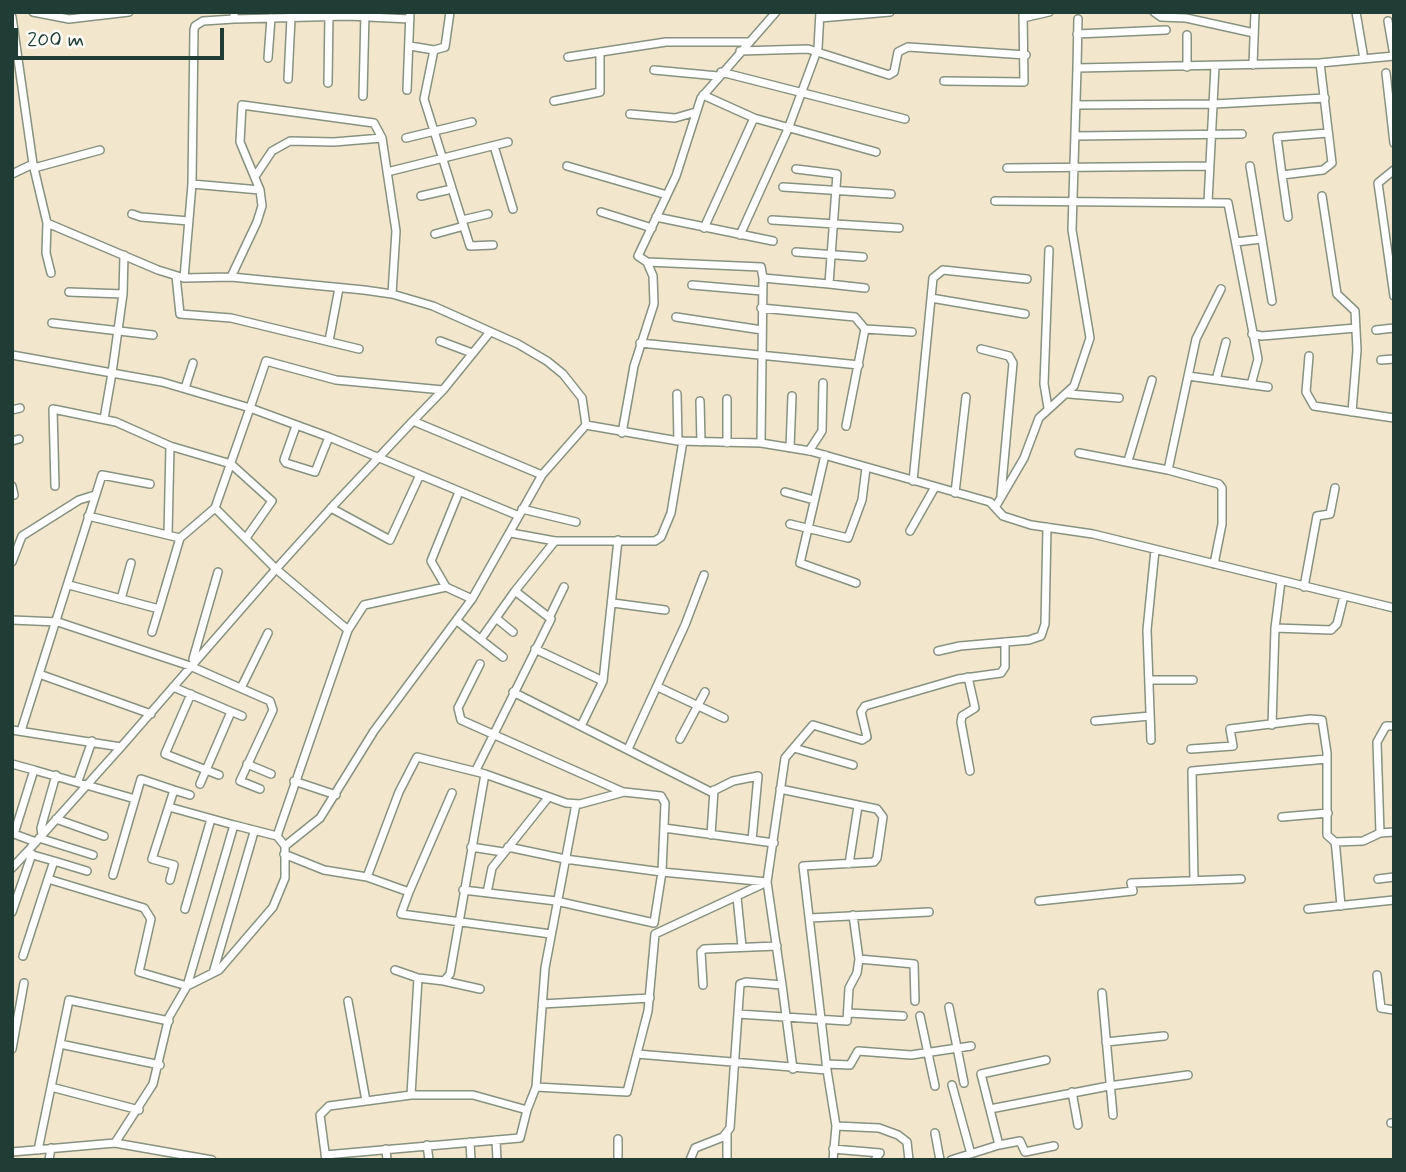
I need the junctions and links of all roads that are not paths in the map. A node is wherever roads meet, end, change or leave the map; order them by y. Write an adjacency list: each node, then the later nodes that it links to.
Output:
1 (33, 12): 2 (street)
2 (129, 12)
3 (450, 12): 28 (street)
4 (776, 12): 26 (street)
5 (890, 12): 13 (street)
6 (1049, 12): 14 (street)
7 (1154, 12): 15 (street)
8 (1255, 12): 23 (street)
9 (1356, 12): 35 (street)
10 (329, 14): 11 (street); 19 (street); 46 (street)
11 (365, 14): 12 (street); 50 (street)
12 (410, 15): 27 (street)
13 (820, 15): 31 (street)
14 (1023, 15): 32 (street)
15 (1186, 15): 23 (street)
16 (234, 16): 18 (street); 86 (street)
17 (12, 17): 74 (street)
18 (271, 18): 19 (street); 34 (street)
19 (291, 18): 44 (street)
20 (1078, 19): 24 (street)
21 (1388, 21): 35 (street)
22 (1166, 30): 24 (street)
23 (1254, 33): 37 (street)
24 (1077, 34): 40 (street)
25 (1187, 35): 38 (street)
26 (748, 42): 29 (street); 30 (street)
27 (410, 46): 28 (street); 47 (street)
28 (434, 50): 61 (street)
29 (740, 51): 31 (street); 43 (street)
30 (600, 52): 33 (street); 52 (street)
31 (816, 52): 32 (street); 48 (street)
32 (1026, 55): 45 (street)
33 (568, 57)
34 (268, 58)
35 (1364, 59): 36 (street)
36 (1320, 63): 37 (street); 51 (street)
37 (1253, 65): 39 (street)
38 (1187, 66): 39 (street); 40 (street)
39 (1215, 66): 54 (street)
40 (1077, 68): 53 (street)
41 (654, 70): 43 (street)
42 (1386, 73): 69 (street)
43 (720, 74): 48 (street); 49 (street)
44 (288, 79)
45 (944, 81)
46 (328, 83)
47 (407, 90)
48 (800, 92): 58 (street); 60 (street)
49 (703, 95): 55 (street); 57 (street)
50 (363, 96)
51 (1325, 98): 54 (street); 62 (street)
52 (554, 101)
53 (1076, 104): 54 (street); 65 (street)
54 (1214, 104): 64 (street)
55 (696, 111): 56 (street); 92 (street)
56 (630, 114)
57 (754, 118): 60 (street); 110 (street)
58 (905, 119)
59 (472, 122): 61 (street)
60 (789, 127): 72 (street); 113 (street)
61 (435, 132): 67 (street); 73 (street)
62 (1328, 133): 85 (street); 85 (street)
63 (1242, 134): 64 (street)
64 (1210, 135): 65 (street); 77 (street)
65 (1075, 136): 76 (street)
66 (382, 138): 82 (street); 84 (street); 84 (street)
67 (406, 138)
68 (508, 142): 70 (street)
69 (1394, 143)
70 (494, 146): 73 (street); 98 (street)
71 (100, 150): 74 (street)
72 (876, 152)
73 (443, 159): 82 (street); 88 (street)
74 (33, 166): 83 (street); 107 (street)
75 (567, 166): 92 (street)
76 (1074, 166): 77 (street); 79 (street); 95 (street)
77 (1209, 166): 97 (street)
78 (1250, 166): 114 (street)
79 (1006, 168)
80 (796, 169): 90 (street)
81 (1394, 170): 138 (street)
82 (387, 172): 137 (street)
83 (12, 174)
84 (256, 175): 89 (street)
85 (1282, 175): 102 (street)
86 (192, 184): 89 (street); 105 (street)
87 (783, 187): 90 (street)
88 (452, 189): 93 (street); 108 (street)
89 (261, 190): 126 (street)
90 (836, 191): 91 (street); 106 (street)
91 (891, 194)
92 (667, 195): 103 (street)
93 (421, 196)
94 (1322, 196): 145 (street)
95 (1073, 200): 96 (street); 97 (street); 179 (street)
96 (995, 201)
97 (1208, 202): 116 (street)
98 (513, 209)
99 (601, 212): 109 (street)
100 (132, 214): 105 (street)
101 (488, 214): 108 (street)
102 (1288, 216)
103 (656, 217): 109 (street); 110 (street)
104 (772, 220): 106 (street)
105 (189, 221): 125 (street)
106 (834, 222): 111 (street); 120 (street)
107 (47, 223): 121 (street); 124 (street)
108 (463, 223): 112 (street); 117 (street)
109 (652, 228): 123 (street)
110 (704, 228): 113 (street)
111 (899, 228)
112 (435, 234)
113 (740, 235): 115 (street)
114 (1261, 239): 116 (street); 140 (street)
115 (773, 241)
116 (1236, 242): 153 (street)
117 (493, 245)
118 (1049, 250): 186 (street)
119 (796, 252): 120 (street)
120 (830, 254): 122 (street); 129 (street)
121 (124, 255): 125 (street); 136 (street)
122 (863, 257)
123 (647, 262): 127 (street); 158 (street)
124 (51, 273)
125 (180, 277): 126 (street); 155 (street)
126 (231, 277): 131 (street)
127 (763, 278): 129 (street); 135 (street)
128 (1027, 279): 139 (street)
129 (829, 284): 132 (street)
130 (692, 285): 135 (street)
131 (339, 288): 137 (street); 155 (street)
132 (865, 288)
133 (1221, 289): 170 (street)
134 (69, 292): 136 (street)
135 (762, 292): 141 (street)
136 (123, 294): 148 (street)
137 (392, 294): 151 (street)
138 (1394, 296)
139 (931, 298): 142 (street); 212 (street)
140 (1272, 301)
141 (761, 308): 147 (street); 149 (street)
142 (1025, 314)
143 (677, 317): 149 (street)
144 (52, 323): 148 (street)
145 (1356, 328): 153 (street); 187 (street)
146 (1394, 328): 150 (street)
147 (864, 329): 152 (street); 168 (street)
148 (118, 330): 154 (street); 169 (street)
149 (761, 330): 163 (street)
150 (1376, 330)
151 (490, 332): 161 (street); 191 (street)
152 (912, 332)
153 (1252, 334): 174 (street)
154 (153, 335)
155 (329, 341): 159 (street)
156 (440, 341): 161 (street)
157 (1226, 342): 172 (street)
158 (640, 343): 163 (street); 194 (street)
159 (359, 349)
160 (981, 349): 223 (street)
161 (472, 354): 177 (street)
162 (12, 355): 169 (street)
163 (762, 356): 168 (street); 199 (street)
164 (1310, 356): 187 (street)
165 (1394, 359): 166 (street)
166 (1381, 360)
167 (194, 363): 176 (street)
168 (859, 365): 193 (street)
169 (112, 373): 176 (street); 189 (street)
170 (1188, 376): 172 (street); 209 (street)
171 (1152, 380): 206 (street)
172 (1216, 380): 174 (street)
173 (823, 383): 202 (street)
174 (1251, 385): 175 (street)
175 (1268, 387)
176 (185, 388): 185 (street)
177 (443, 390): 185 (street); 190 (street)
178 (677, 394): 196 (street)
179 (1069, 394): 182 (street); 186 (street)
180 (792, 396): 201 (street)
181 (966, 397): 220 (street)
182 (1119, 398)
183 (727, 399): 198 (street)
184 (700, 401): 197 (street)
185 (250, 408): 192 (street); 207 (street)
186 (1048, 408): 223 (street)
187 (1352, 412): 188 (street)
188 (1394, 418)
189 (104, 419): 200 (street); 215 (street)
190 (413, 421): 205 (street); 210 (street)
191 (586, 425): 194 (street); 210 (street)
192 (296, 426): 195 (street); 195 (street)
193 (846, 426)
194 (622, 433): 196 (street)
195 (330, 437): 205 (street)
196 (680, 441): 197 (street); 239 (street)
197 (701, 442): 198 (street)
198 (727, 443): 199 (street)
199 (761, 443): 201 (street)
200 (170, 446): 207 (street); 236 (street)
201 (790, 448): 202 (street)
202 (809, 451): 204 (street)
203 (1079, 453): 206 (street)
204 (825, 455): 208 (street); 224 (street)
205 (375, 458): 211 (street); 227 (street)
206 (1128, 461): 209 (street)
207 (231, 464): 226 (street); 238 (street)
208 (866, 468): 212 (street); 233 (street)
209 (1168, 470): 244 (street)
210 (542, 475): 228 (street)
211 (419, 477): 218 (street); 227 (street)
212 (913, 481): 216 (street)
213 (150, 484): 222 (street)
214 (12, 486): 221 (street)
215 (55, 486)
216 (935, 487): 220 (street); 234 (street)
217 (1335, 488): 253 (street)
218 (459, 492): 228 (street); 251 (street)
219 (785, 492): 224 (street)
220 (955, 493): 225 (street)
221 (15, 495)
222 (95, 495): 229 (street); 242 (street)
223 (1001, 497): 225 (street)
224 (814, 500): 233 (street)
225 (996, 506): 232 (street)
226 (215, 508): 237 (street); 238 (street)
227 (331, 508): 245 (street)
228 (520, 512): 230 (street); 235 (street)
229 (88, 516): 236 (street); 250 (street)
230 (576, 522)
231 (790, 524): 233 (street)
232 (1048, 527): 241 (street); 273 (street)
233 (808, 529): 249 (street)
234 (910, 531)
235 (512, 533): 240 (street); 257 (street)
236 (168, 535): 237 (street)
237 (180, 538): 260 (street)
238 (246, 538): 245 (street)
239 (618, 540): 240 (street); 258 (street)
240 (555, 541): 254 (street)
241 (1155, 550): 244 (street); 281 (street)
242 (12, 562)
243 (131, 563): 256 (street)
244 (1214, 564): 248 (street)
245 (276, 569): 268 (street); 278 (street)
246 (218, 572): 278 (street)
247 (704, 575): 285 (street)
248 (1281, 581): 253 (street); 267 (street)
249 (856, 583)
250 (69, 585): 256 (street); 266 (street)
251 (446, 587): 257 (street); 268 (street)
252 (564, 587): 262 (street)
253 (1304, 587): 255 (street)
254 (515, 591): 262 (street); 263 (street)
255 (1344, 596): 259 (street); 267 (street)
256 (121, 598): 260 (street)
257 (472, 599): 265 (street)
258 (613, 603): 261 (street); 283 (street)
259 (1394, 608)
260 (159, 609): 269 (street)
261 (665, 610)
262 (550, 617): 274 (street)
263 (496, 618): 270 (street); 272 (street)
264 (12, 620): 266 (street)
265 (457, 621): 272 (street); 333 (street)
266 (58, 622): 278 (street); 279 (street)
267 (1275, 628): 298 (street)
268 (348, 631): 323 (street)
269 (152, 632)
270 (513, 632)
271 (268, 633): 286 (street)
272 (481, 639): 276 (street)
273 (1005, 642): 275 (street); 280 (street)
274 (535, 649): 283 (street); 287 (street)
275 (938, 651)
276 (503, 657)
277 (480, 664): 302 (street)
278 (190, 666): 284 (street); 286 (street)
279 (39, 674): 292 (street); 301 (street)
280 (968, 677): 307 (street); 317 (street)
281 (1149, 680): 282 (street); 294 (street)
282 (1193, 680)
283 (603, 681): 297 (street)
284 (173, 687): 289 (street); 292 (street)
285 (658, 687): 290 (street); 308 (street)
286 (241, 688): 312 (street)
287 (513, 692): 297 (street); 302 (street)
288 (705, 692): 290 (street)
289 (191, 694): 291 (street); 315 (street)
290 (696, 705): 295 (street); 303 (street)
291 (231, 712): 293 (street); 315 (street)
292 (151, 714): 306 (street)
293 (242, 716)
294 (1150, 716): 296 (street); 304 (street)
295 (724, 718)
296 (1095, 721)
297 (582, 724): 308 (street)
298 (1272, 725): 309 (street); 310 (street)
299 (1394, 726): 347 (street)
300 (12, 730): 301 (street)
301 (21, 731): 305 (street)
302 (493, 735): 316 (street); 330 (street)
303 (680, 739)
304 (1151, 740)
305 (92, 741): 306 (street); 322 (street)
306 (121, 747): 324 (street)
307 (794, 748): 313 (street); 327 (street)
308 (628, 749): 329 (street)
309 (1191, 749)
310 (1327, 760): 339 (street); 374 (street)
311 (12, 764): 314 (street)
312 (247, 764): 318 (street); 326 (street)
313 (853, 765)
314 (34, 770): 320 (street); 348 (street)
315 (205, 770): 321 (street); 325 (street)
316 (477, 770): 319 (street); 368 (street)
317 (970, 771)
318 (271, 774)
319 (485, 774): 335 (street); 356 (street)
320 (56, 775): 322 (street); 352 (street)
321 (219, 775)
322 (78, 781): 324 (street)
323 (294, 781): 333 (street); 351 (street)
324 (88, 784): 334 (street); 341 (street)
325 (200, 784)
326 (260, 789)
327 (780, 789): 337 (street); 355 (street)
328 (174, 790): 332 (street); 334 (street); 338 (street)
329 (714, 790): 349 (street); 353 (street)
330 (624, 792): 336 (street); 344 (street)
331 (452, 793): 377 (street)
332 (190, 795)
333 (336, 795): 358 (street)
334 (135, 799): 367 (street)
335 (547, 799): 336 (street); 357 (street)
336 (576, 804): 361 (street)
337 (858, 806): 363 (street); 363 (street)
338 (169, 807): 342 (street); 373 (street)
339 (1328, 813): 340 (street); 354 (street)
340 (1282, 817)
341 (56, 819): 350 (street); 352 (street)
342 (211, 819): 343 (street); 384 (street)
343 (234, 825): 345 (street); 404 (street)
344 (664, 828): 349 (street); 366 (street)
345 (254, 832): 351 (street); 397 (street)
346 (1394, 832): 347 (street)
347 (1380, 833): 354 (street)
348 (13, 834): 352 (street)
349 (711, 835): 353 (street)
350 (104, 836)
351 (277, 836): 358 (street)
352 (39, 838): 359 (street); 360 (street)
353 (752, 840): 355 (street)
354 (1335, 842): 383 (street)
355 (774, 843): 375 (street)
356 (471, 847): 357 (street); 376 (street)
357 (506, 849): 361 (street); 378 (street)
358 (285, 850): 368 (street); 397 (street)
359 (29, 853): 362 (street); 364 (street); 386 (street)
360 (93, 855)
361 (565, 859): 366 (street); 381 (street)
362 (54, 861): 365 (street); 371 (street)
363 (849, 864): 389 (street)
364 (13, 866)
365 (87, 872)
366 (662, 872): 375 (street); 381 (street)
367 (113, 875)
368 (367, 877): 377 (street)
369 (1394, 877): 372 (street)
370 (1241, 878): 374 (street)
371 (48, 879): 394 (street); 404 (street)
372 (1378, 879)
373 (170, 880)
374 (1194, 880): 382 (street)
375 (767, 883): 379 (street); 392 (street)
376 (463, 890): 378 (street); 390 (street)
377 (409, 892): 390 (street)
378 (487, 893): 381 (street)
379 (737, 897): 393 (street); 407 (street)
380 (1394, 900): 383 (street)
381 (556, 901): 391 (street)
382 (1039, 901)
383 (1342, 906): 385 (street)
384 (185, 909)
385 (1308, 909)
386 (12, 912)
387 (929, 912): 388 (street)
388 (853, 915): 389 (street); 395 (street)
389 (810, 918): 419 (street)
390 (459, 920): 391 (street); 400 (street)
391 (551, 934): 410 (street)
392 (777, 946): 393 (street); 403 (street)
393 (742, 947): 402 (street)
394 (23, 956)
395 (859, 959): 409 (street); 413 (street)
396 (396, 970): 399 (street)
397 (213, 973): 404 (street)
398 (1377, 975): 412 (street)
399 (418, 978): 400 (street); 441 (street)
400 (443, 981): 405 (street)
401 (24, 984): 425 (street)
402 (703, 985)
403 (782, 985): 414 (street); 417 (street)
404 (187, 986): 418 (street)
405 (480, 989)
406 (1102, 993): 421 (street)
407 (650, 998): 410 (street); 427 (street)
408 (348, 1001): 442 (street)
409 (915, 1001)
410 (542, 1004): 439 (street)
411 (949, 1007): 424 (street)
412 (1394, 1010)
413 (849, 1013): 415 (street); 419 (street)
414 (737, 1014): 417 (street); 428 (street)
415 (903, 1016)
416 (920, 1016): 426 (street)
417 (786, 1019): 419 (street); 432 (street)
418 (169, 1021): 422 (street); 430 (street)
419 (821, 1021): 431 (street)
420 (1164, 1036): 421 (street)
421 (1106, 1042): 437 (street)
422 (60, 1044): 430 (street); 438 (street)
423 (971, 1046): 424 (street)
424 (957, 1048): 426 (street); 434 (street)
425 (12, 1049)
426 (928, 1053): 431 (street); 436 (street)
427 (636, 1054): 428 (street); 439 (street)
428 (733, 1060): 432 (street); 450 (street)
429 (1046, 1060): 443 (street)
430 (160, 1065): 444 (street)
431 (827, 1067): 432 (street); 448 (street)
432 (793, 1069)
433 (1188, 1075): 437 (street)
434 (964, 1083)
435 (952, 1085): 464 (street)
436 (935, 1086)
437 (1110, 1086): 440 (street); 446 (street)
438 (51, 1087): 444 (street); 461 (street)
439 (536, 1087): 445 (street)
440 (1072, 1092): 443 (street); 447 (street)
441 (411, 1095): 442 (street); 445 (street)
442 (366, 1101): 465 (street)
443 (990, 1109): 456 (street)
444 (139, 1110): 454 (street)
445 (527, 1110): 452 (street)
446 (1112, 1115)
447 (1078, 1125)
448 (836, 1126): 460 (street); 479 (street)
449 (935, 1133): 480 (street)
450 (727, 1134): 475 (street); 476 (street)
451 (618, 1139): 474 (street)
452 (496, 1140): 453 (street); 473 (street)
453 (470, 1142): 455 (street); 472 (street)
454 (115, 1143): 458 (street); 462 (street)
455 (428, 1145): 459 (street); 471 (street)
456 (999, 1145): 457 (street); 464 (street)
457 (1055, 1146)
458 (51, 1148): 461 (street); 467 (street)
459 (386, 1149): 465 (street); 470 (street)
460 (833, 1149): 477 (street); 478 (street)
461 (38, 1150): 463 (street)
462 (148, 1150): 466 (street); 468 (street)
463 (12, 1152)
464 (971, 1154): 481 (street)
465 (325, 1157)
466 (197, 1159): 469 (street)
467 (49, 1160)
468 (147, 1160)
469 (212, 1160)
470 (387, 1160)
471 (429, 1160)
472 (471, 1160)
473 (497, 1160)
474 (618, 1160)
475 (690, 1160)
476 (727, 1160)
477 (833, 1160)
478 (875, 1160)
479 (909, 1160)
480 (940, 1160)
481 (951, 1160)

